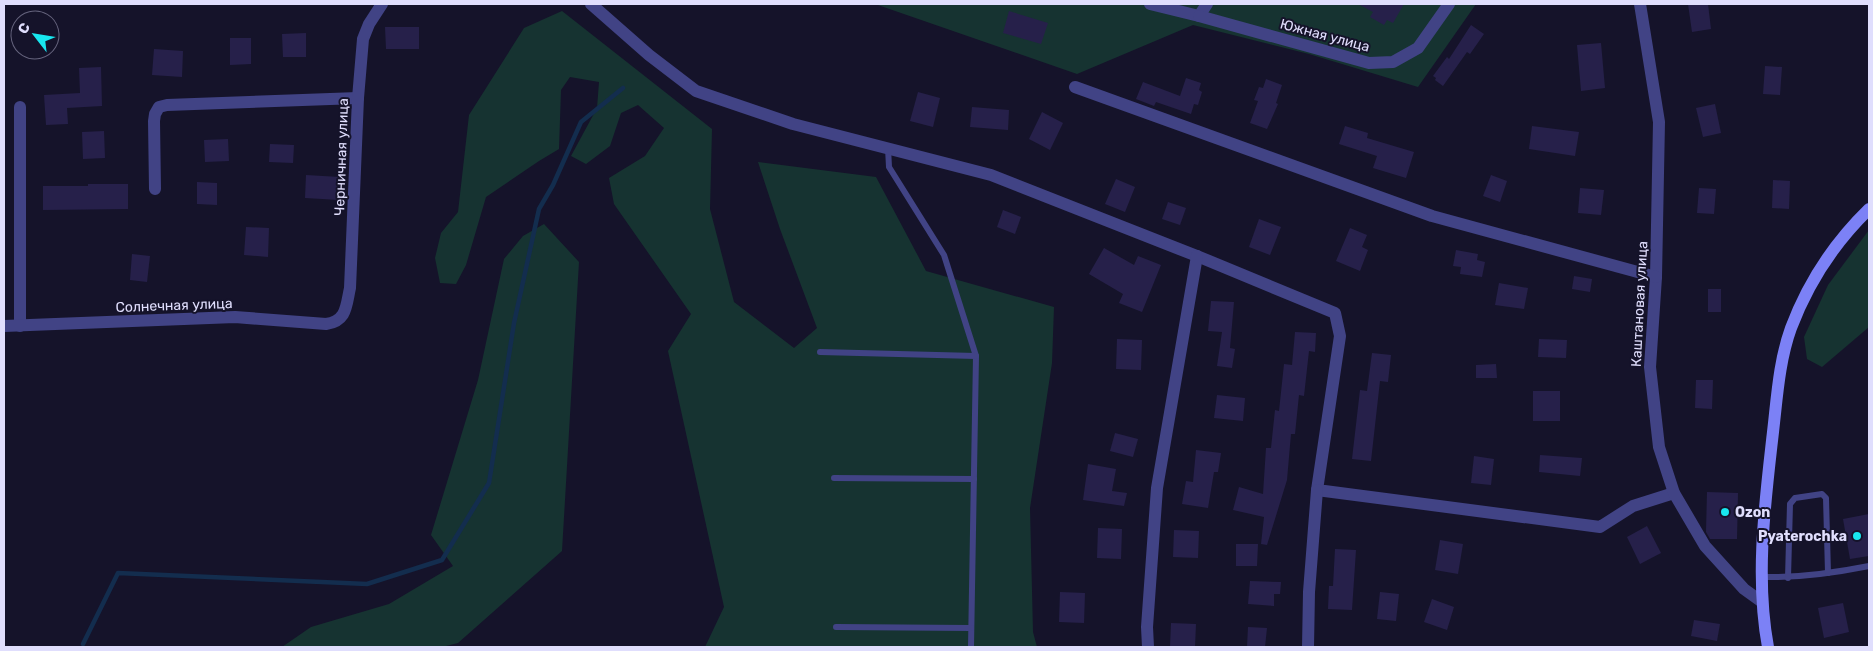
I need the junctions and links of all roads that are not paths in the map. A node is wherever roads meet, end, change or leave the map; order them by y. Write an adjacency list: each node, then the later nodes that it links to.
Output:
1 (382, 4): 9 (street, Черничная улица)
2 (591, 4): 11 (street)
3 (1150, 4): 7 (street, Южная улица)
4 (1207, 4): 7 (street)
5 (1449, 4): 7 (street, Южная улица)
6 (1640, 4): 15 (street, Каштановая улица)
7 (1199, 16)
8 (1076, 87): 15 (street)
9 (358, 98): 12 (street); 16 (street, Черничная улица)
10 (20, 107): 18 (street)
11 (888, 148): 14 (street); 20 (lane)
12 (155, 189)
13 (1869, 209): 27 (main road)
14 (1198, 256): 23 (street); 33 (street)
15 (1656, 277): 24 (street, Каштановая улица)
16 (343, 316): 18 (street, Солнечная улица)
17 (4, 326): 18 (street, Солнечная улица)
18 (20, 326)
19 (820, 352): 20 (lane)
20 (976, 356): 22 (lane)
21 (834, 478): 22 (lane)
22 (974, 479): 31 (lane)
23 (1317, 490): 24 (street); 34 (street)
24 (1674, 493): 29 (street, Каштановая улица)
25 (1869, 566): 26 (lane)
26 (1828, 573): 28 (lane); 28 (lane)
27 (1762, 577): 28 (lane); 29 (main road)
28 (1788, 578)
29 (1762, 602): 35 (main road)
30 (836, 627): 31 (lane)
31 (971, 628): 32 (lane)
32 (971, 647)
33 (1148, 647)
34 (1308, 647)
35 (1768, 647)

